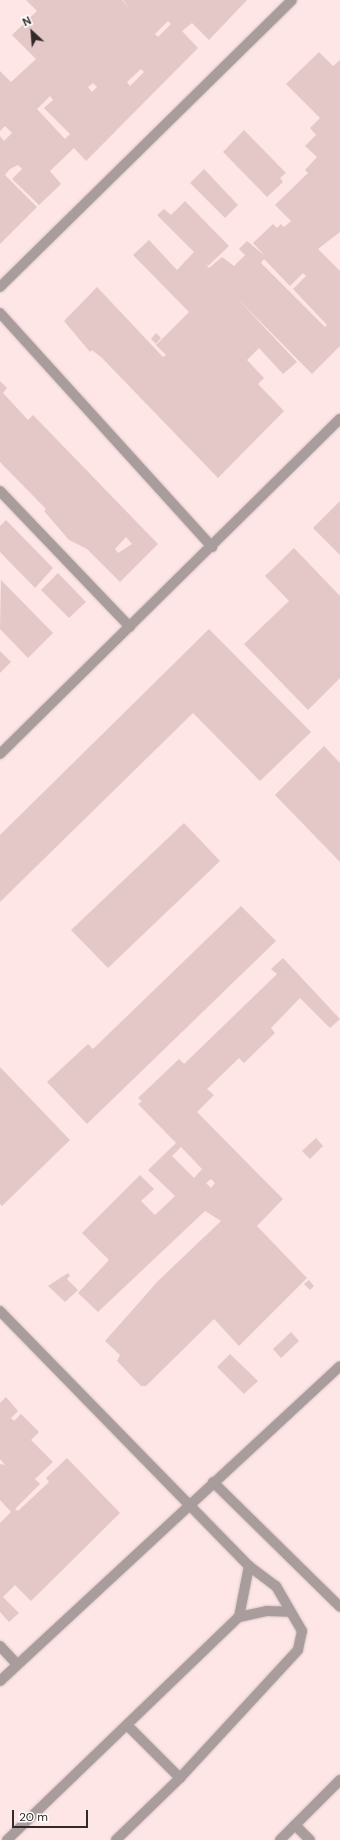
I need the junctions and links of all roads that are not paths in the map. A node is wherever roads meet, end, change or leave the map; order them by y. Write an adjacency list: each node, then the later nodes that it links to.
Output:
1 (292, 0): 2 (street)
2 (0, 287)
3 (0, 313): 6 (street)
4 (340, 419): 6 (street)
5 (0, 491): 7 (street)
6 (212, 547): 7 (street)
7 (130, 627): 8 (street)
8 (0, 754)
9 (0, 1311): 12 (street)
10 (340, 1366): 11 (street)
11 (213, 1482): 12 (street); 14 (street)
12 (190, 1503): 13 (street); 18 (street)
13 (249, 1566): 15 (street); 16 (street)
14 (340, 1606)
15 (290, 1612): 16 (street); 21 (street)
16 (239, 1617): 20 (street)
17 (0, 1646): 18 (street)
18 (17, 1664): 19 (street)
19 (0, 1681)
20 (127, 1725): 21 (street); 24 (street)
21 (180, 1778): 25 (street)
22 (340, 1780): 23 (street)
23 (295, 1825): 26 (street); 27 (street)
24 (7, 1840)
25 (116, 1840)
26 (280, 1840)
27 (310, 1840)

